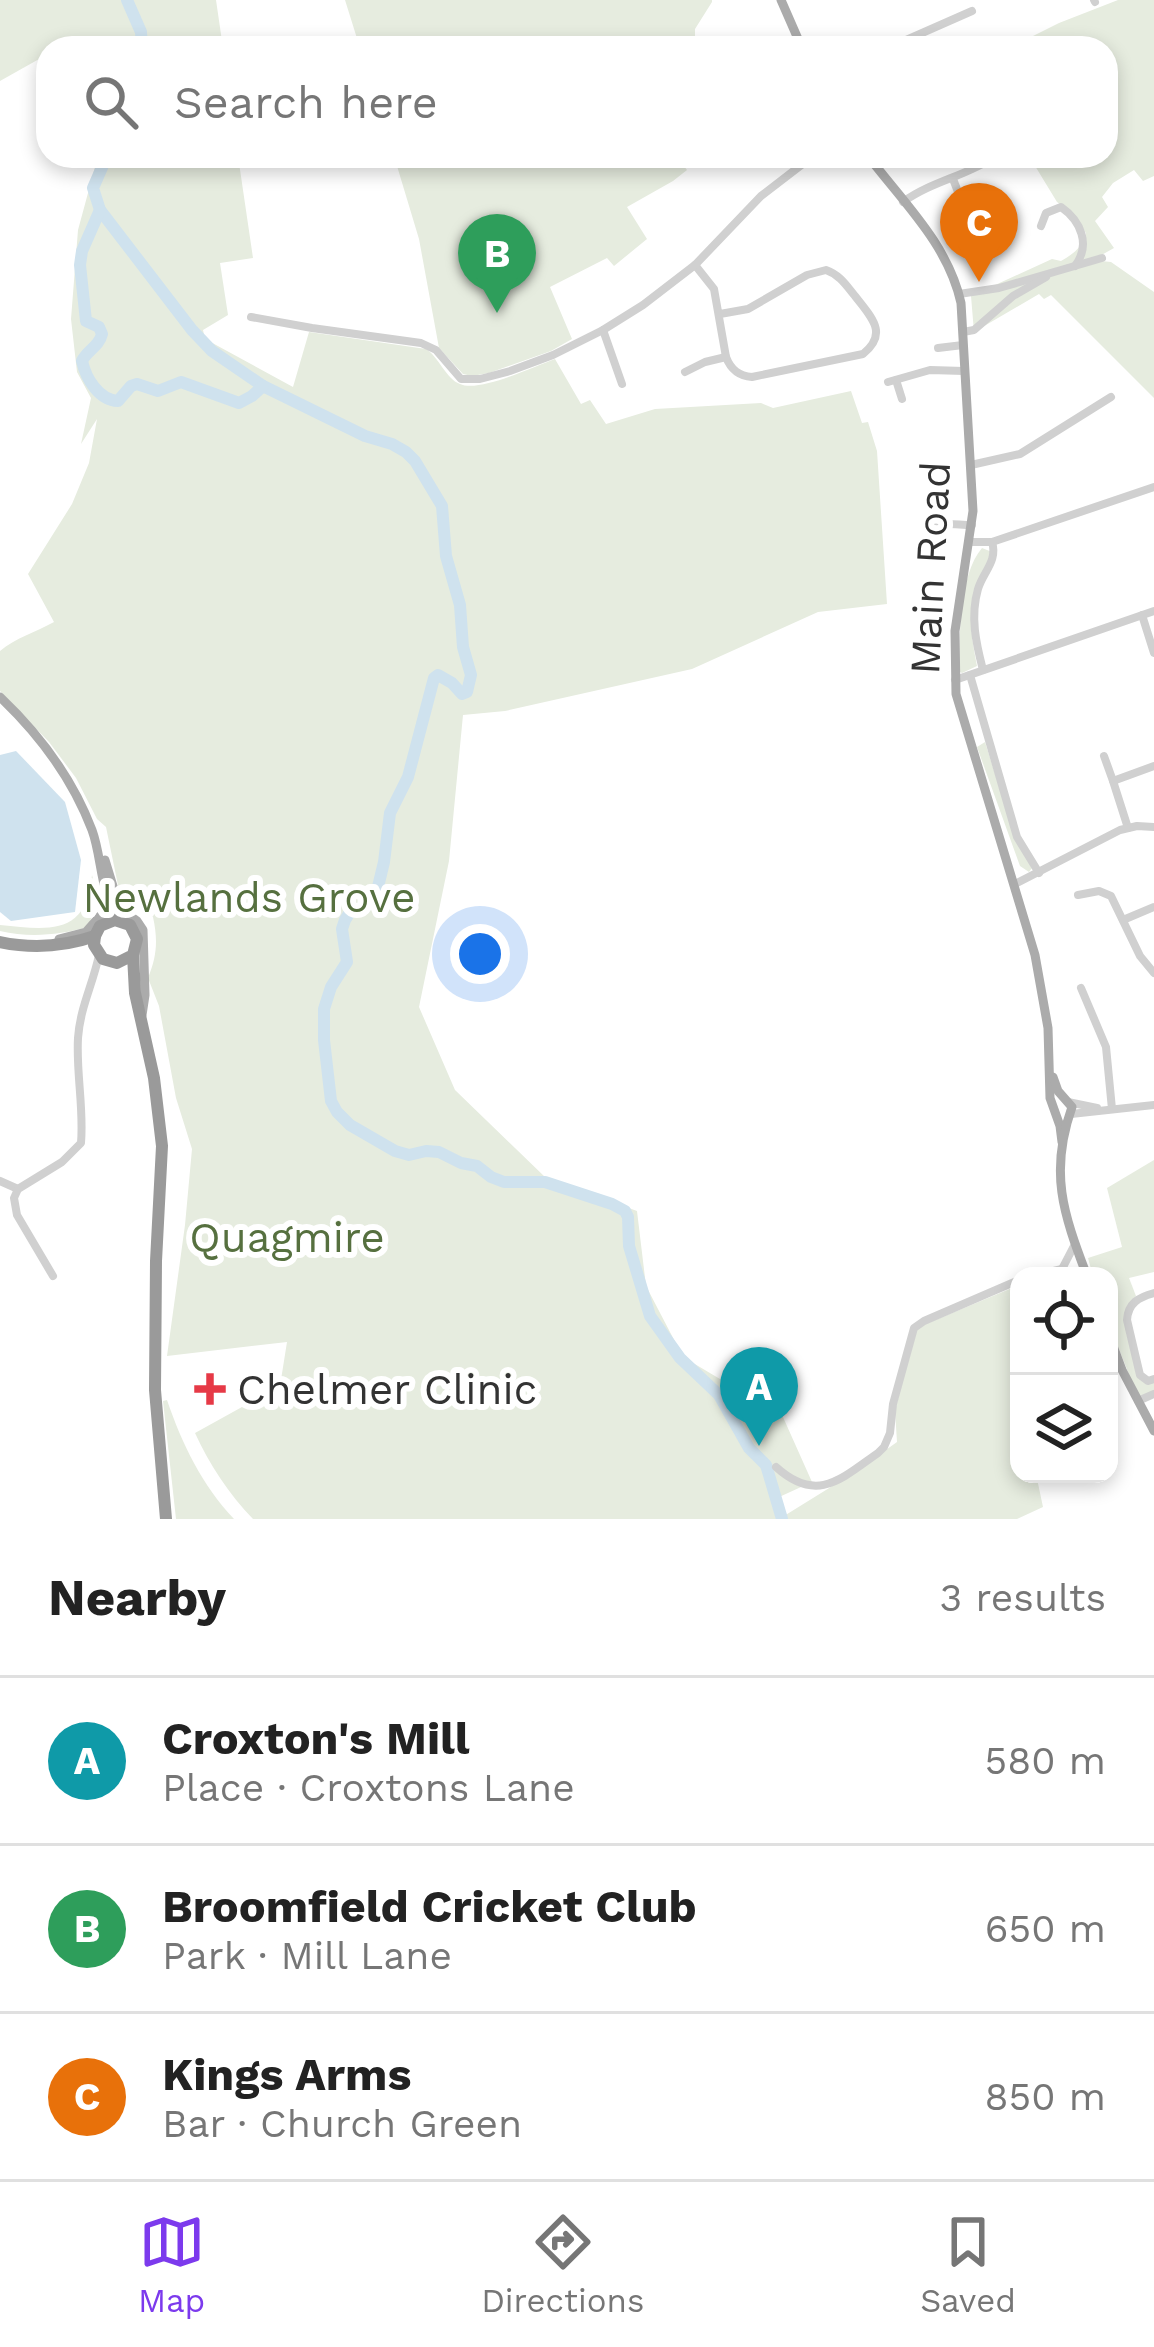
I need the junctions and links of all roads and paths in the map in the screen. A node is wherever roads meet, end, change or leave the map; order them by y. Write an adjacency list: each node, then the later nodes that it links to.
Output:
1 (781, 0): 3 (main road)
2 (971, 11): 4 (street)
3 (797, 36)
4 (915, 36)
5 (797, 168): 13 (street)
6 (877, 168): 9 (main road, Main Road)
7 (972, 168): 8 (street)
8 (953, 179): 9 (street); 10 (street)
9 (903, 202): 17 (main road, Main Road)
10 (975, 220)
11 (1041, 226): 14 (street)
12 (1102, 258): 14 (street)
13 (695, 265): 19 (street); 21 (street)
14 (1074, 267): 15 (street)
15 (1049, 274): 16 (street); 18 (street)
16 (991, 290): 17 (street); 18 (street)
17 (959, 294): 22 (main road, Main Road)
18 (1013, 296): 22 (street)
19 (720, 314): 25 (street); 25 (street)
20 (251, 316): 21 (street)
21 (603, 330): 28 (street)
22 (963, 332): 23 (main road, Main Road)
23 (963, 345): 24 (street); 26 (main road, Main Road)
24 (938, 348)
25 (726, 357): 27 (street)
26 (964, 370): 30 (street); 31 (main road, Main Road)
27 (685, 373)
28 (622, 384)
29 (1111, 397): 31 (street)
30 (902, 399)
31 (970, 465): 33 (main road, Main Road)
32 (1154, 487): 35 (street)
33 (972, 525): 34 (main road, Main Road); 36 (street)
34 (970, 542): 35 (street); 42 (main road, Main Road)
35 (992, 542): 40 (street, Main Road)
36 (922, 557)
37 (1154, 611): 38 (street)
38 (1142, 615): 39 (street); 40 (street)
39 (1154, 653)
40 (983, 670): 41 (street)
41 (970, 675): 42 (street); 50 (street, Main Road)
42 (955, 680): 51 (main road, Main Road)
43 (0, 697): 49 (main road)
44 (1104, 756): 46 (street)
45 (1154, 766): 46 (street)
46 (1113, 781): 48 (street)
47 (1154, 826): 48 (street)
48 (1128, 828): 50 (street)
49 (93, 833): 52 (main road); 65 (main road)
50 (1039, 873): 51 (street)
51 (1016, 884): 67 (main road, Main Road)
52 (104, 890): 55 (main road); 57 (main road)
53 (1078, 895): 56 (street)
54 (1154, 907): 56 (street)
55 (121, 920): 57 (highway); 59 (highway)
56 (1123, 920): 61 (street)
57 (98, 937): 58 (highway); 58 (main road); 60 (highway); 62 (street)
58 (0, 941)
59 (133, 955): 60 (highway); 64 (highway)
60 (115, 963): 62 (street); 64 (highway)
61 (1154, 973)
62 (94, 975): 70 (street)
63 (1081, 988): 68 (street)
64 (135, 993): 65 (highway)
65 (141, 1016): 83 (highway)
66 (1154, 1105): 68 (street)
67 (1063, 1108): 68 (street); 71 (main road, Main Road)
68 (1108, 1109)
69 (0, 1181): 70 (street)
70 (18, 1189): 74 (street)
71 (1076, 1243): 72 (street); 73 (main road, Main Road)
72 (1063, 1267)
73 (1082, 1267)
74 (53, 1276)
75 (1010, 1284): 82 (street)
76 (1154, 1293): 78 (street)
77 (1118, 1355): 80 (main road)
78 (1154, 1379)
79 (1154, 1394): 80 (street)
80 (1138, 1401): 81 (main road)
81 (1154, 1431)
82 (776, 1467)
83 (166, 1519)

